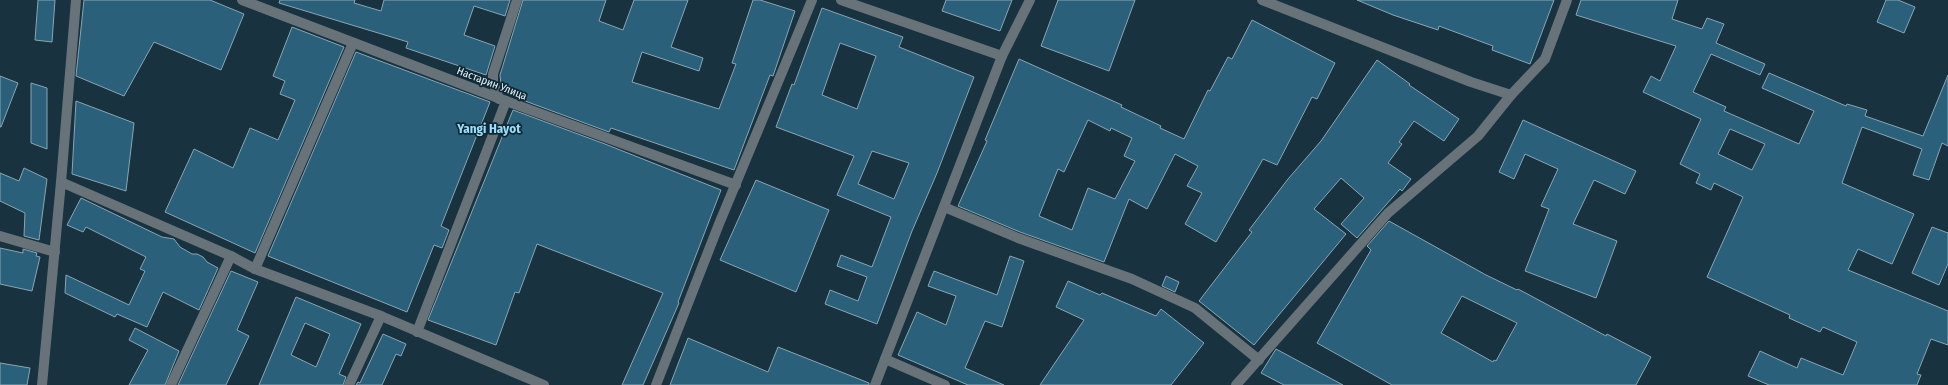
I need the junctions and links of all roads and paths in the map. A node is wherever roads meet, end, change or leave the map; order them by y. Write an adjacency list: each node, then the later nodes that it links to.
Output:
1 (76, 0): 13 (street)
2 (242, 0): 9 (street, Настарин Улица)
3 (518, 0): 12 (street)
4 (812, 0): 14 (street)
5 (841, 0): 10 (street)
6 (1030, 0): 10 (street)
7 (1262, 0): 11 (street)
8 (1567, 0): 11 (street)
9 (354, 43): 12 (street, Настарин Улица); 19 (street)
10 (1002, 56): 15 (street)
11 (1511, 95): 23 (street)
12 (502, 100): 14 (street, Настарин Улица); 21 (street)
13 (62, 182): 17 (street); 18 (street)
14 (736, 185): 29 (street)
15 (944, 207): 22 (street); 23 (street)
16 (0, 236): 17 (street)
17 (55, 252): 25 (street)
18 (231, 256): 19 (street); 26 (street)
19 (255, 269): 20 (street)
20 (381, 316): 21 (street); 27 (street)
21 (417, 332): 24 (street)
22 (885, 359): 30 (street); 31 (street)
23 (1259, 360): 32 (street)
24 (525, 381): 28 (street)
25 (42, 385)
26 (171, 385)
27 (349, 385)
28 (544, 385)
29 (656, 385)
30 (875, 385)
31 (945, 385)
32 (1236, 385)

